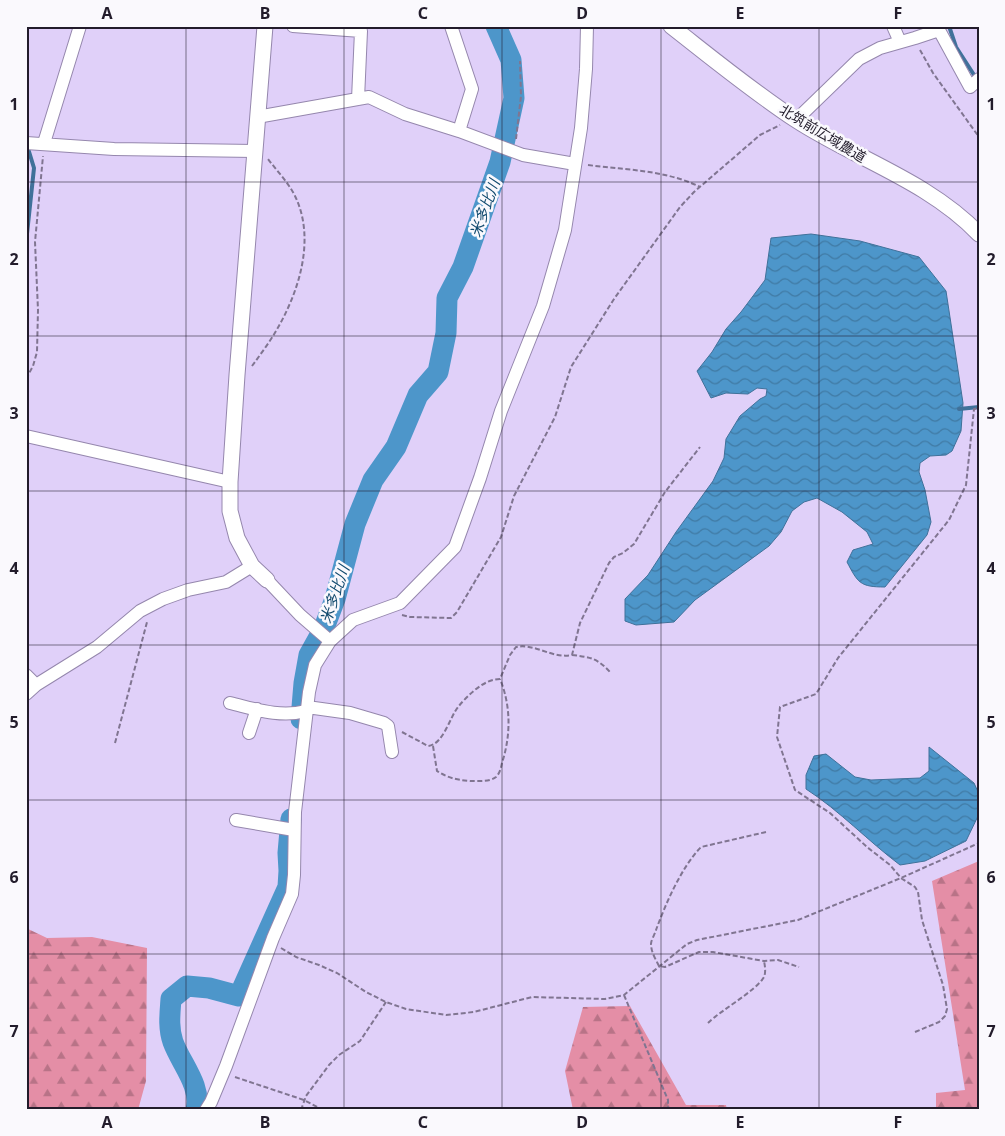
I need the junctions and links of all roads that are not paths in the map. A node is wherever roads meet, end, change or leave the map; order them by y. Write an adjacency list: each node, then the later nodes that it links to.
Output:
1 (80, 26): 16 (street)
2 (265, 26): 12 (street)
3 (293, 26): 11 (street)
4 (451, 26): 14 (street)
5 (587, 26): 18 (street)
6 (671, 26): 13 (street, 北筑前広域農道)
7 (893, 26): 9 (street)
8 (939, 28): 9 (street); 10 (street)
9 (900, 42): 13 (street)
10 (979, 79)
11 (358, 99): 12 (street); 14 (street)
12 (257, 117): 17 (street)
13 (796, 120): 19 (street, 北筑前広域農道)
14 (459, 131): 18 (street)
15 (26, 143): 16 (street)
16 (44, 143): 17 (street)
17 (254, 151): 21 (street)
18 (575, 164): 24 (street)
19 (979, 234)
20 (26, 436): 21 (street)
21 (230, 482): 22 (street)
22 (252, 566): 23 (street); 26 (street)
23 (267, 580): 24 (street)
24 (330, 640): 29 (street)
25 (26, 675): 26 (street)
26 (36, 685): 27 (street)
27 (26, 694)
28 (230, 703): 30 (street)
29 (307, 709): 30 (street); 32 (street); 34 (street)
30 (257, 710): 31 (street)
31 (249, 733)
32 (392, 752)
33 (236, 820): 34 (street)
34 (294, 830): 35 (street)
35 (206, 1110)

